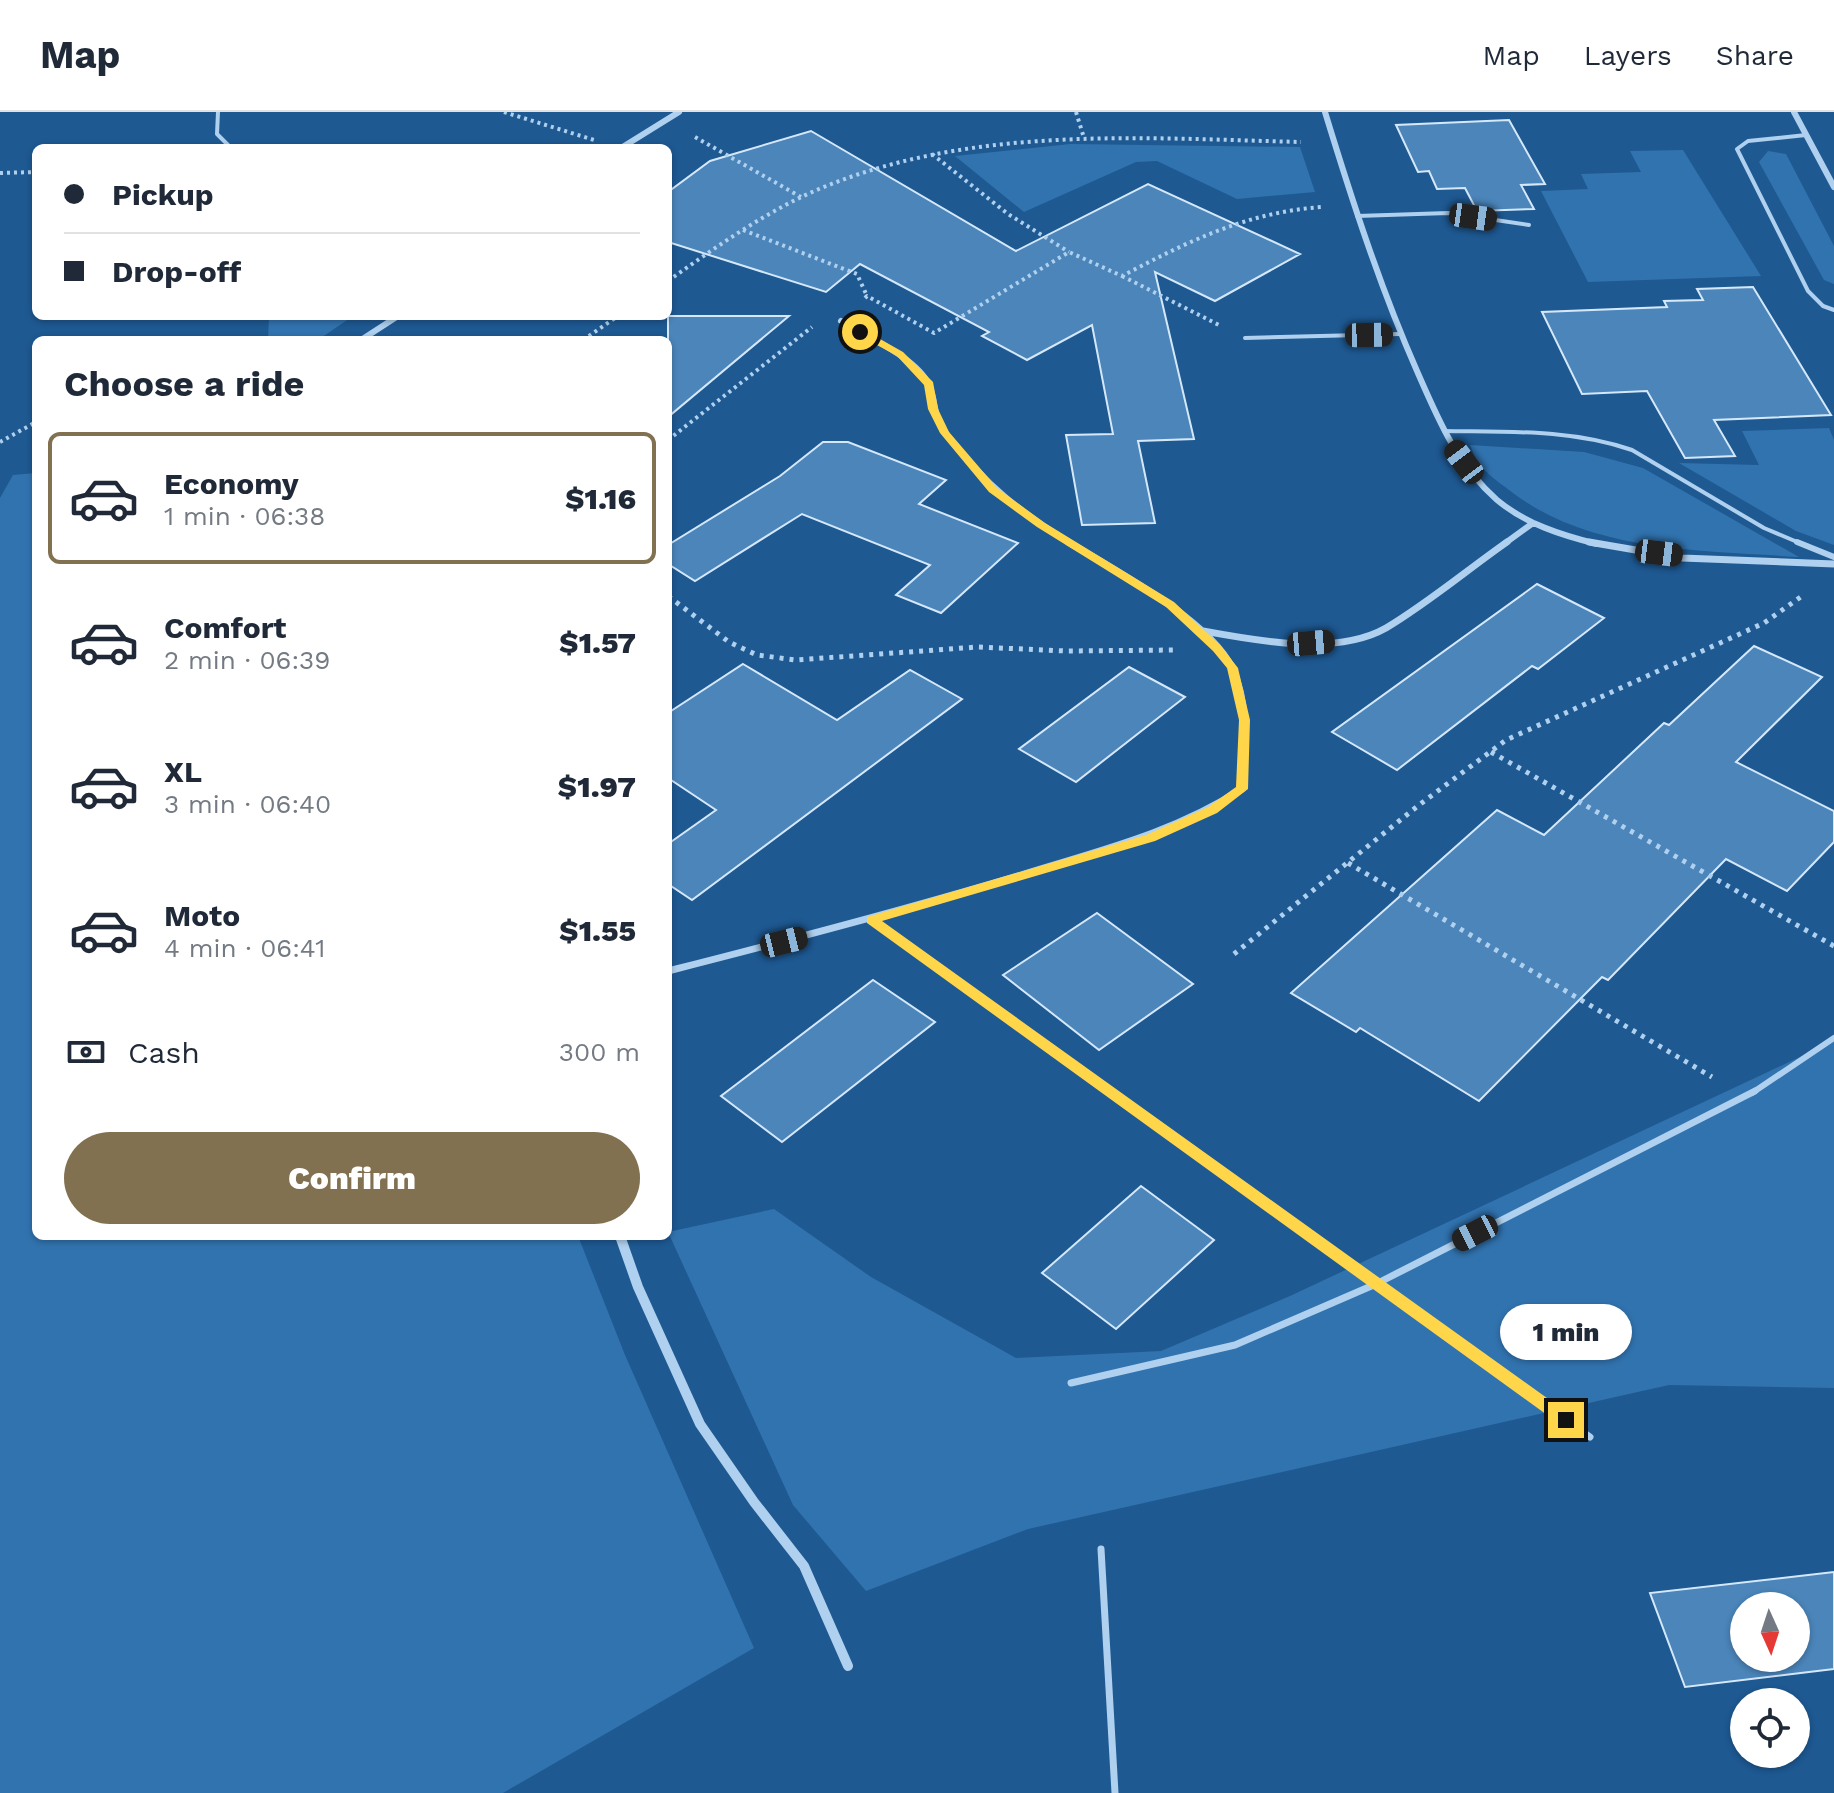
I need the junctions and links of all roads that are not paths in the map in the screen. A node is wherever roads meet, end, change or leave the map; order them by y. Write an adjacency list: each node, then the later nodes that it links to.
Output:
1 (218, 112): 6 (lane)
2 (679, 112): 7 (street)
3 (1325, 112): 9 (street)
4 (1794, 112): 5 (street)
5 (1806, 135): 8 (street); 11 (lane)
6 (227, 144)
7 (627, 144)
8 (1834, 187)
9 (1357, 216): 10 (lane); 14 (street)
10 (1529, 225)
11 (1834, 310)
12 (392, 320): 15 (street)
13 (841, 321): 21 (street)
14 (1400, 334): 16 (lane); 17 (street)
15 (367, 336)
16 (1245, 338)
17 (1444, 431): 18 (street); 19 (lane)
18 (1533, 523): 20 (street); 21 (street)
19 (1834, 557)
20 (1834, 564)
21 (1198, 630): 22 (street)
22 (871, 920): 23 (street); 26 (lane)
23 (672, 970)
24 (1834, 1038): 26 (lane)
25 (621, 1240): 30 (street)
26 (1376, 1284): 27 (lane); 28 (lane)
27 (1071, 1383)
28 (1590, 1437)
29 (1101, 1549): 31 (lane)
30 (848, 1666)
31 (1115, 1793)

